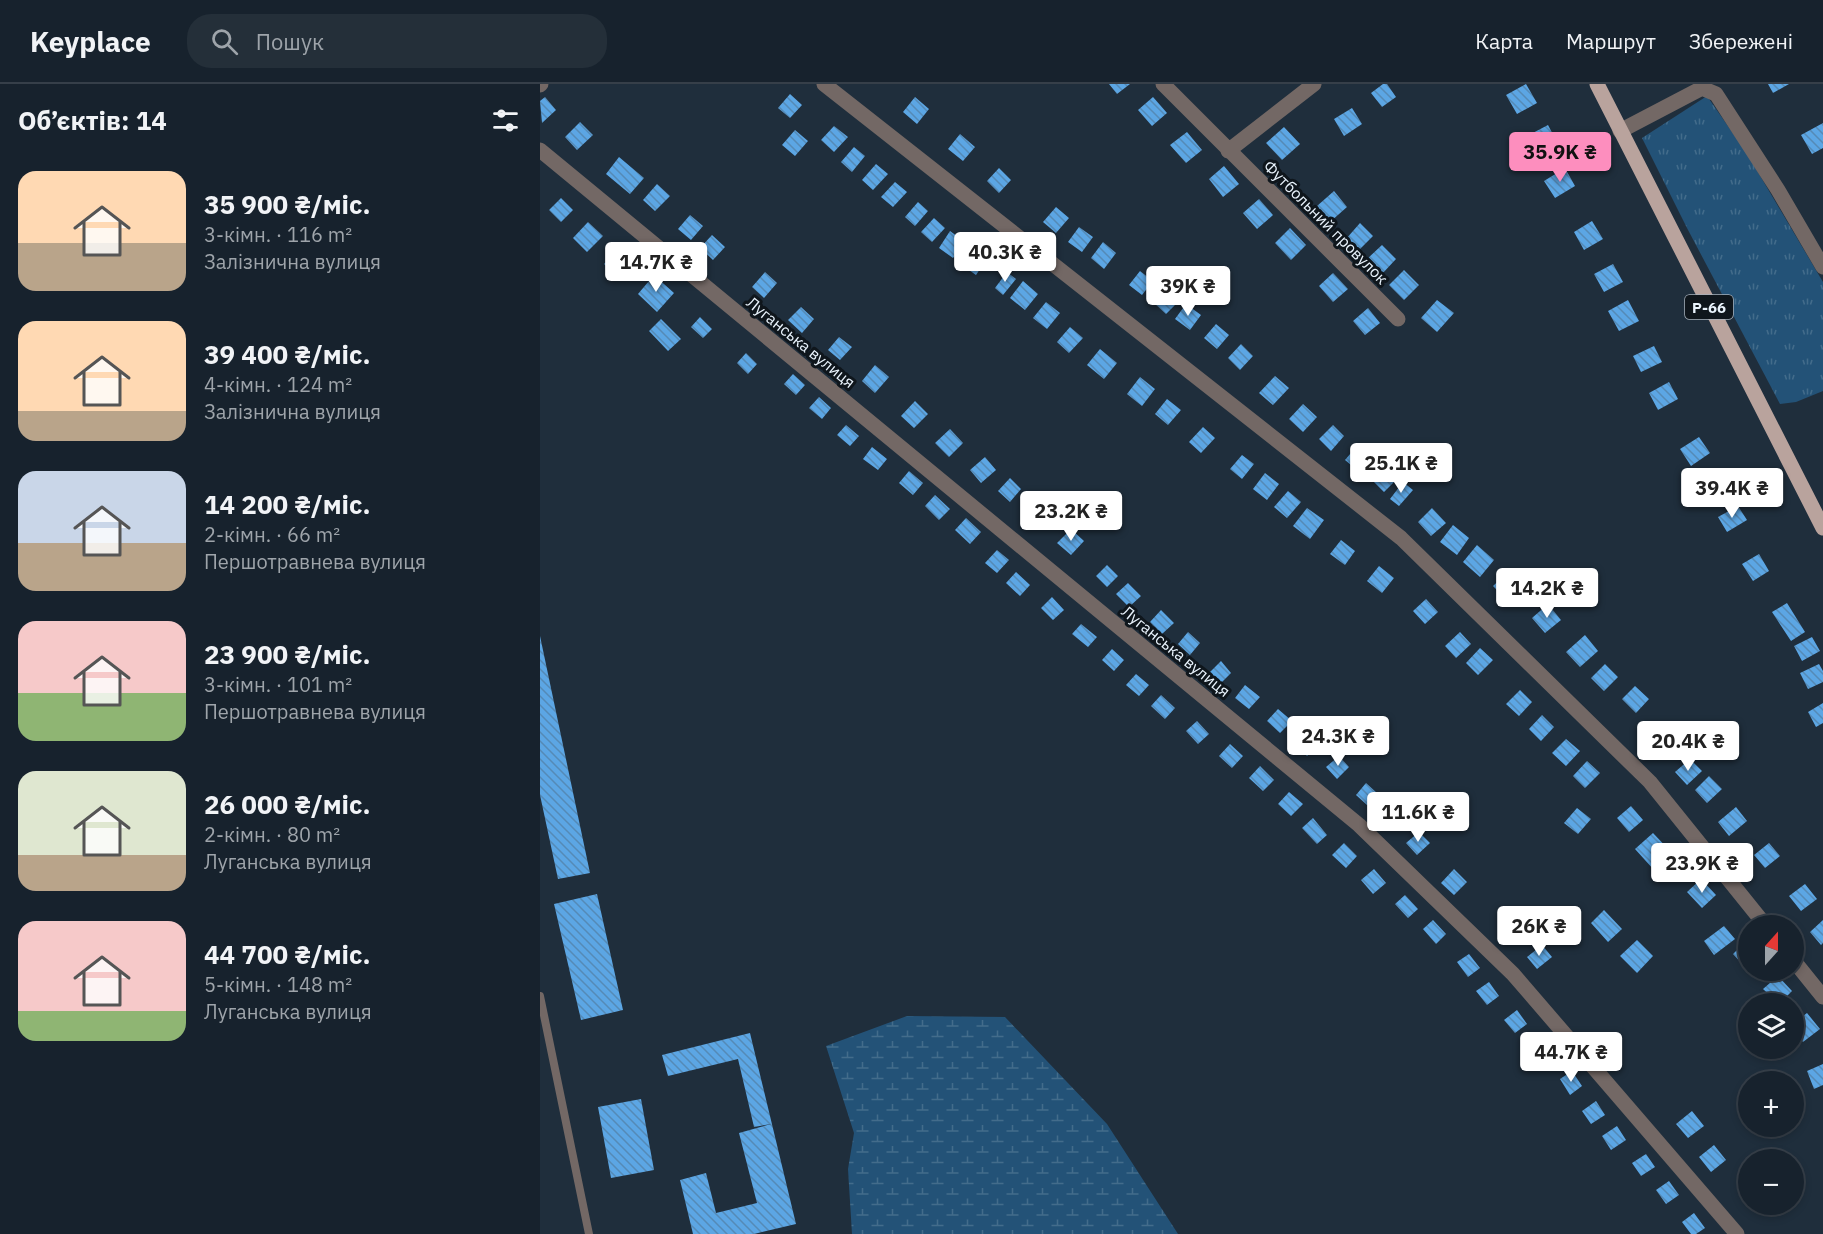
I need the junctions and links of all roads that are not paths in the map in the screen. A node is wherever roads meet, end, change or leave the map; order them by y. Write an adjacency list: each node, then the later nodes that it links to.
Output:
1 (824, 84): 11 (street)
2 (1163, 84): 7 (street, Футбольний провулок)
3 (1314, 84): 7 (street)
4 (1597, 84): 5 (main road, Р-66)
5 (1620, 131): 8 (street); 10 (main road, Р-66)
6 (540, 150): 16 (street, Луганська вулиця)
7 (1228, 151): 9 (street, Футбольний провулок)
8 (1823, 267)
9 (1398, 319)
10 (1823, 528)
11 (1757, 915)
12 (1804, 973): 14 (street)
13 (540, 996): 15 (lane)
14 (1823, 997)
15 (589, 1234)
16 (1737, 1234)

